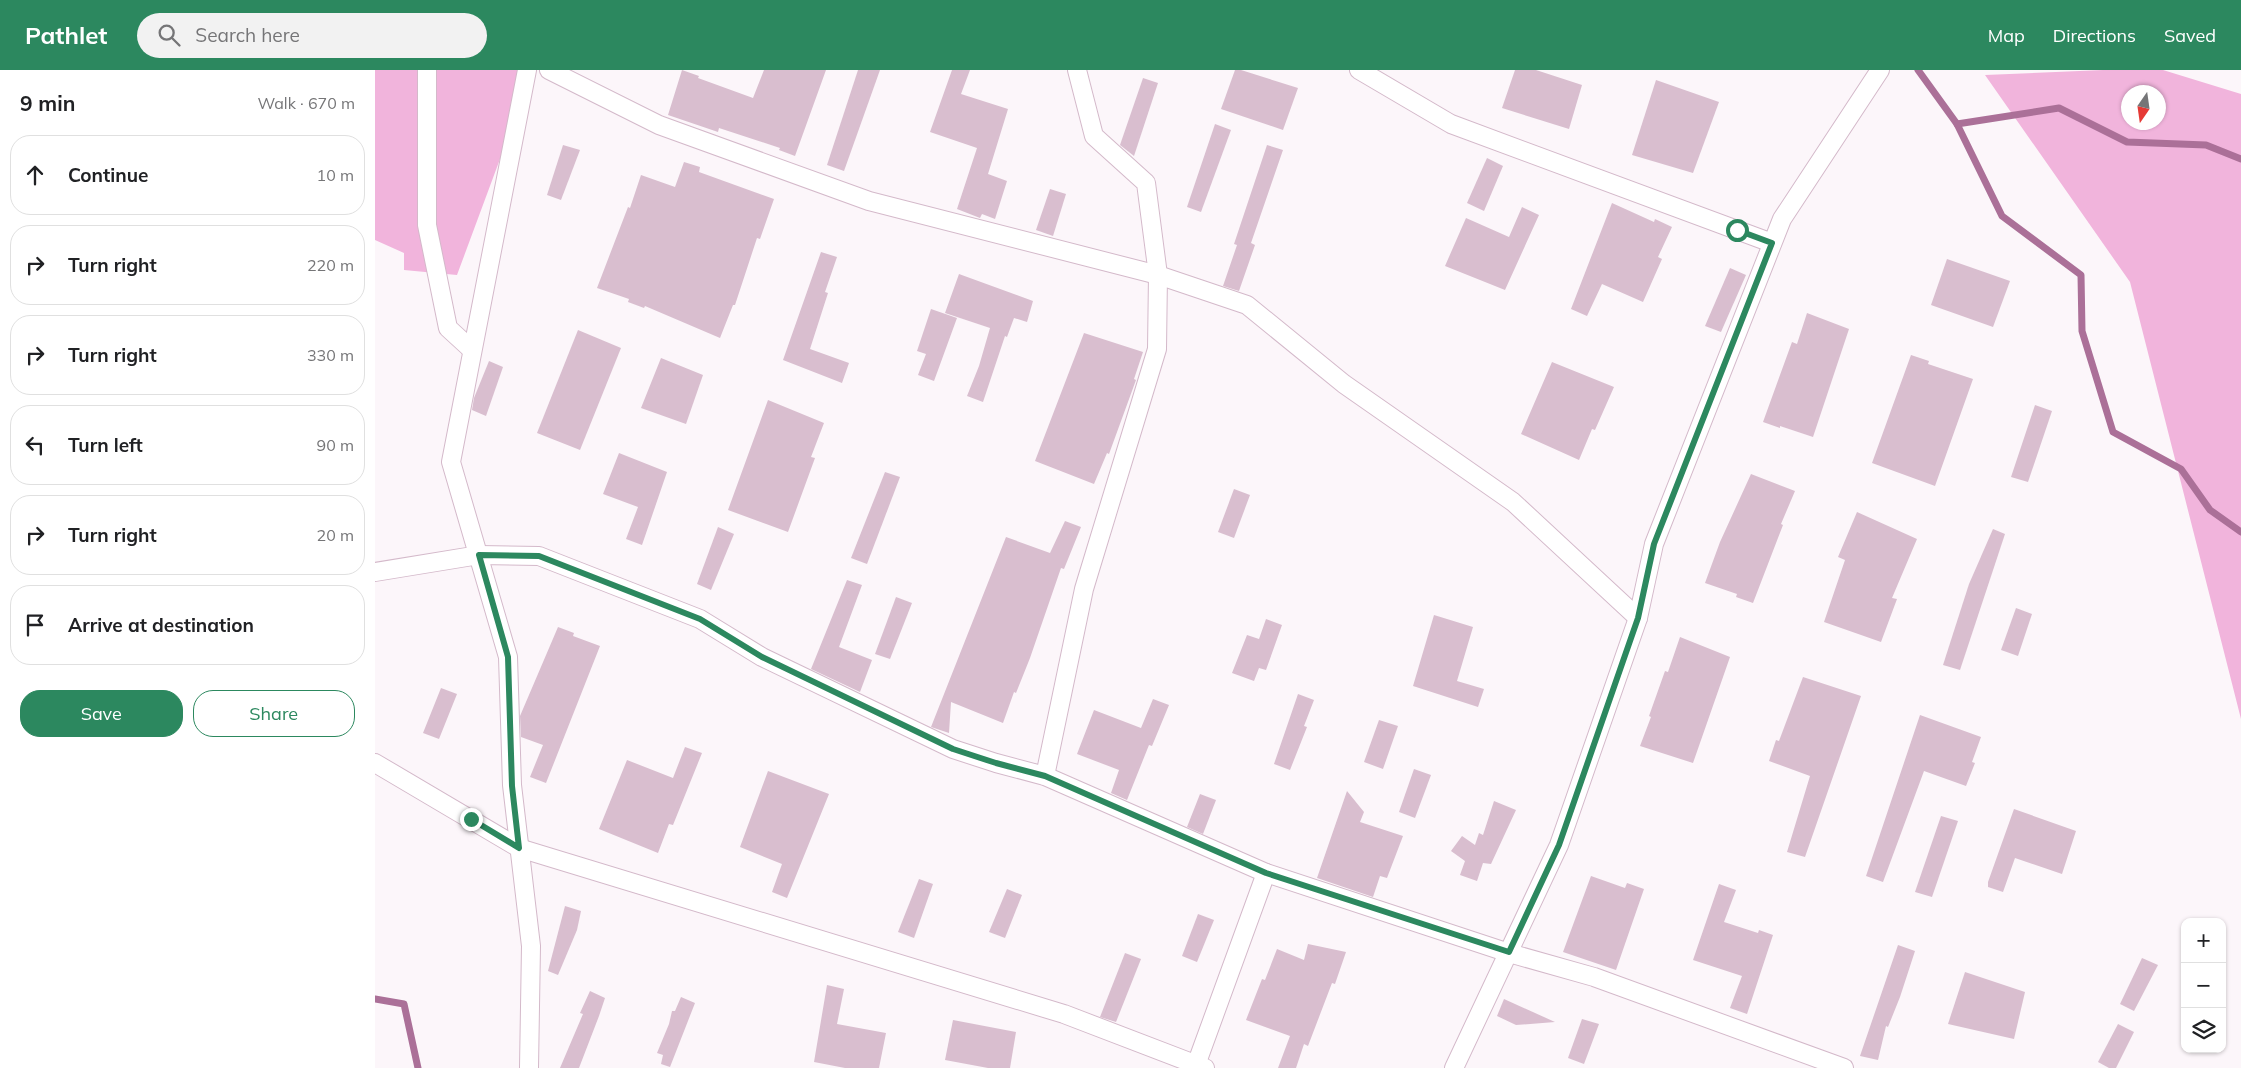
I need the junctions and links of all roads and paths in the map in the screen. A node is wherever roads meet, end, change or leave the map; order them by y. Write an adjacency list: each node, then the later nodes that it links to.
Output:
1 (427, 70): 9 (street)
2 (527, 70): 9 (street)
3 (549, 70): 8 (street)
4 (1077, 70): 8 (street)
5 (1359, 70): 7 (street)
6 (1880, 70): 7 (street)
7 (1772, 243): 12 (street)
8 (1158, 275): 12 (street); 14 (street)
9 (472, 350): 10 (street)
10 (479, 555): 11 (street); 14 (street); 15 (street)
11 (375, 572)
12 (1638, 618): 17 (street)
13 (375, 763): 15 (street)
14 (1045, 776): 16 (street)
15 (519, 848): 18 (street); 19 (street)
16 (1266, 873): 17 (street); 18 (street)
17 (1509, 952): 20 (street); 21 (street)
18 (1200, 1067)
19 (529, 1068)
20 (1454, 1068)
21 (1844, 1068)

